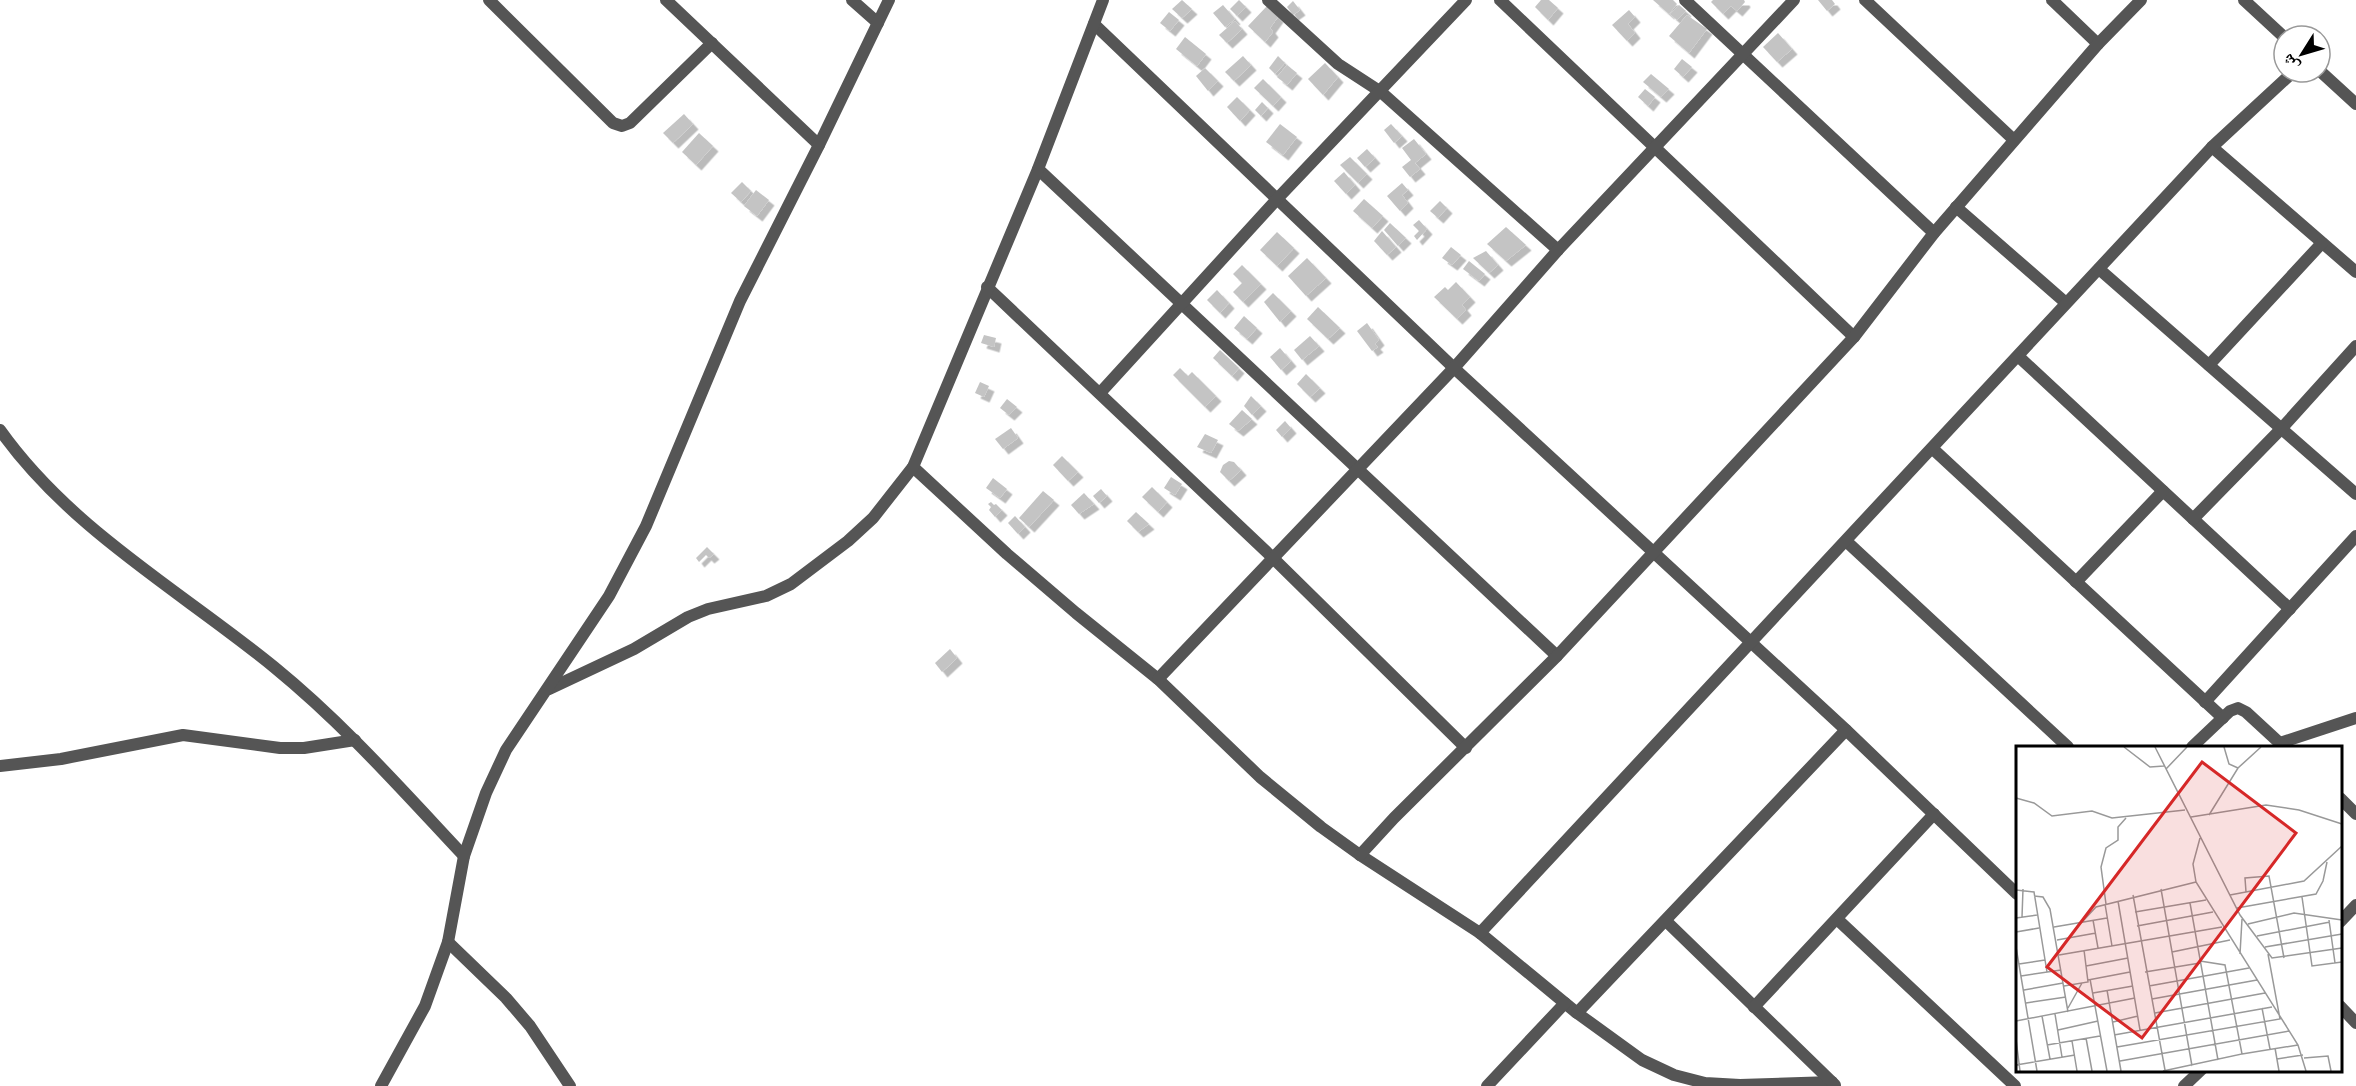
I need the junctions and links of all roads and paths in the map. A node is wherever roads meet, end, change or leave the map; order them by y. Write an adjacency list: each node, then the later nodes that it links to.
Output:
1 (489, 0): 18 (street)
2 (666, 0): 18 (street)
3 (852, 0): 15 (street)
4 (889, 0): 15 (street)
5 (1103, 0): 16 (street)
6 (1268, 0): 23 (street)
7 (1500, 0): 27 (street)
8 (1685, 0): 20 (street)
9 (1794, 0): 20 (street)
10 (1865, 0): 25 (street)
11 (2052, 0): 19 (street)
12 (2141, 0): 19 (street)
13 (2244, 0): 17 (street)
14 (1465, 1): 23 (street)
15 (878, 23): 26 (street)
16 (1094, 24): 29 (street); 30 (street)
17 (2272, 26)
18 (712, 44): 26 (street)
19 (2098, 44): 25 (street)
20 (1743, 53): 27 (street); 32 (street)
21 (2332, 82): 24 (street)
22 (2280, 84): 28 (street)
23 (1381, 92): 30 (street); 34 (street)
24 (2356, 104)
25 (2014, 140): 31 (street)
26 (819, 145): 63 (street)
27 (1654, 147): 34 (street); 40 (street)
28 (2212, 147): 33 (street); 35 (street)
29 (1038, 169): 37 (street); 39 (street)
30 (1278, 198): 39 (street); 44 (street)
31 (1956, 207): 32 (street); 38 (street)
32 (1934, 233): 40 (street)
33 (2322, 243): 36 (street); 43 (street)
34 (1558, 250): 44 (street)
35 (2099, 269): 38 (street); 43 (street)
36 (2356, 272)
37 (987, 287): 45 (street); 49 (street)
38 (2066, 303): 42 (street)
39 (1182, 304): 45 (street); 50 (street)
40 (1854, 337): 56 (street)
41 (2356, 346): 46 (street)
42 (2018, 356): 48 (street); 51 (street)
43 (2209, 365): 46 (street)
44 (1454, 368): 50 (street); 56 (street)
45 (1100, 393): 57 (street)
46 (2282, 428): 52 (street); 53 (street)
47 (0, 430): 68 (street)
48 (1933, 449): 55 (street); 58 (street)
49 (913, 467): 62 (street); 63 (street)
50 (1359, 468): 57 (street); 61 (street)
51 (2163, 491): 53 (street); 58 (street)
52 (2356, 494)
53 (2193, 519): 59 (street)
54 (2356, 536): 59 (street)
55 (1846, 541): 60 (street); 70 (street)
56 (1655, 553): 60 (street); 61 (street)
57 (1273, 558): 62 (street); 72 (street)
58 (2076, 582): 64 (street)
59 (2290, 609): 64 (street)
60 (1751, 644): 67 (street); 84 (street)
61 (1557, 656): 72 (street)
62 (1158, 679): 77 (street)
63 (548, 690): 78 (street)
64 (2205, 702): 65 (street)
65 (2223, 718): 69 (street); 71 (street)
66 (2356, 718): 69 (street)
67 (1846, 730): 75 (street); 82 (street)
68 (355, 740): 73 (street); 78 (street)
69 (2282, 745)
70 (2067, 746)
71 (2193, 746)
72 (1467, 748): 77 (street)
73 (0, 766)
74 (2341, 799): 76 (street)
75 (1934, 814): 79 (street); 81 (street)
76 (2356, 814)
77 (1359, 855): 84 (street)
78 (464, 856): 85 (street)
79 (2016, 893)
80 (2356, 905): 83 (street)
81 (1837, 919): 87 (street); 96 (street)
82 (1666, 921): 87 (street); 89 (street)
83 (2341, 921)
84 (1480, 933): 86 (street)
85 (448, 942): 93 (street); 94 (street)
86 (1565, 1004): 89 (street); 95 (street)
87 (1754, 1007): 92 (street)
88 (2341, 1007): 90 (street)
89 (1577, 1013): 92 (street)
90 (2356, 1023)
91 (2199, 1071): 97 (street)
92 (1834, 1084)
93 (381, 1086)
94 (570, 1086)
95 (1487, 1086)
96 (2015, 1086)
97 (2184, 1086)

